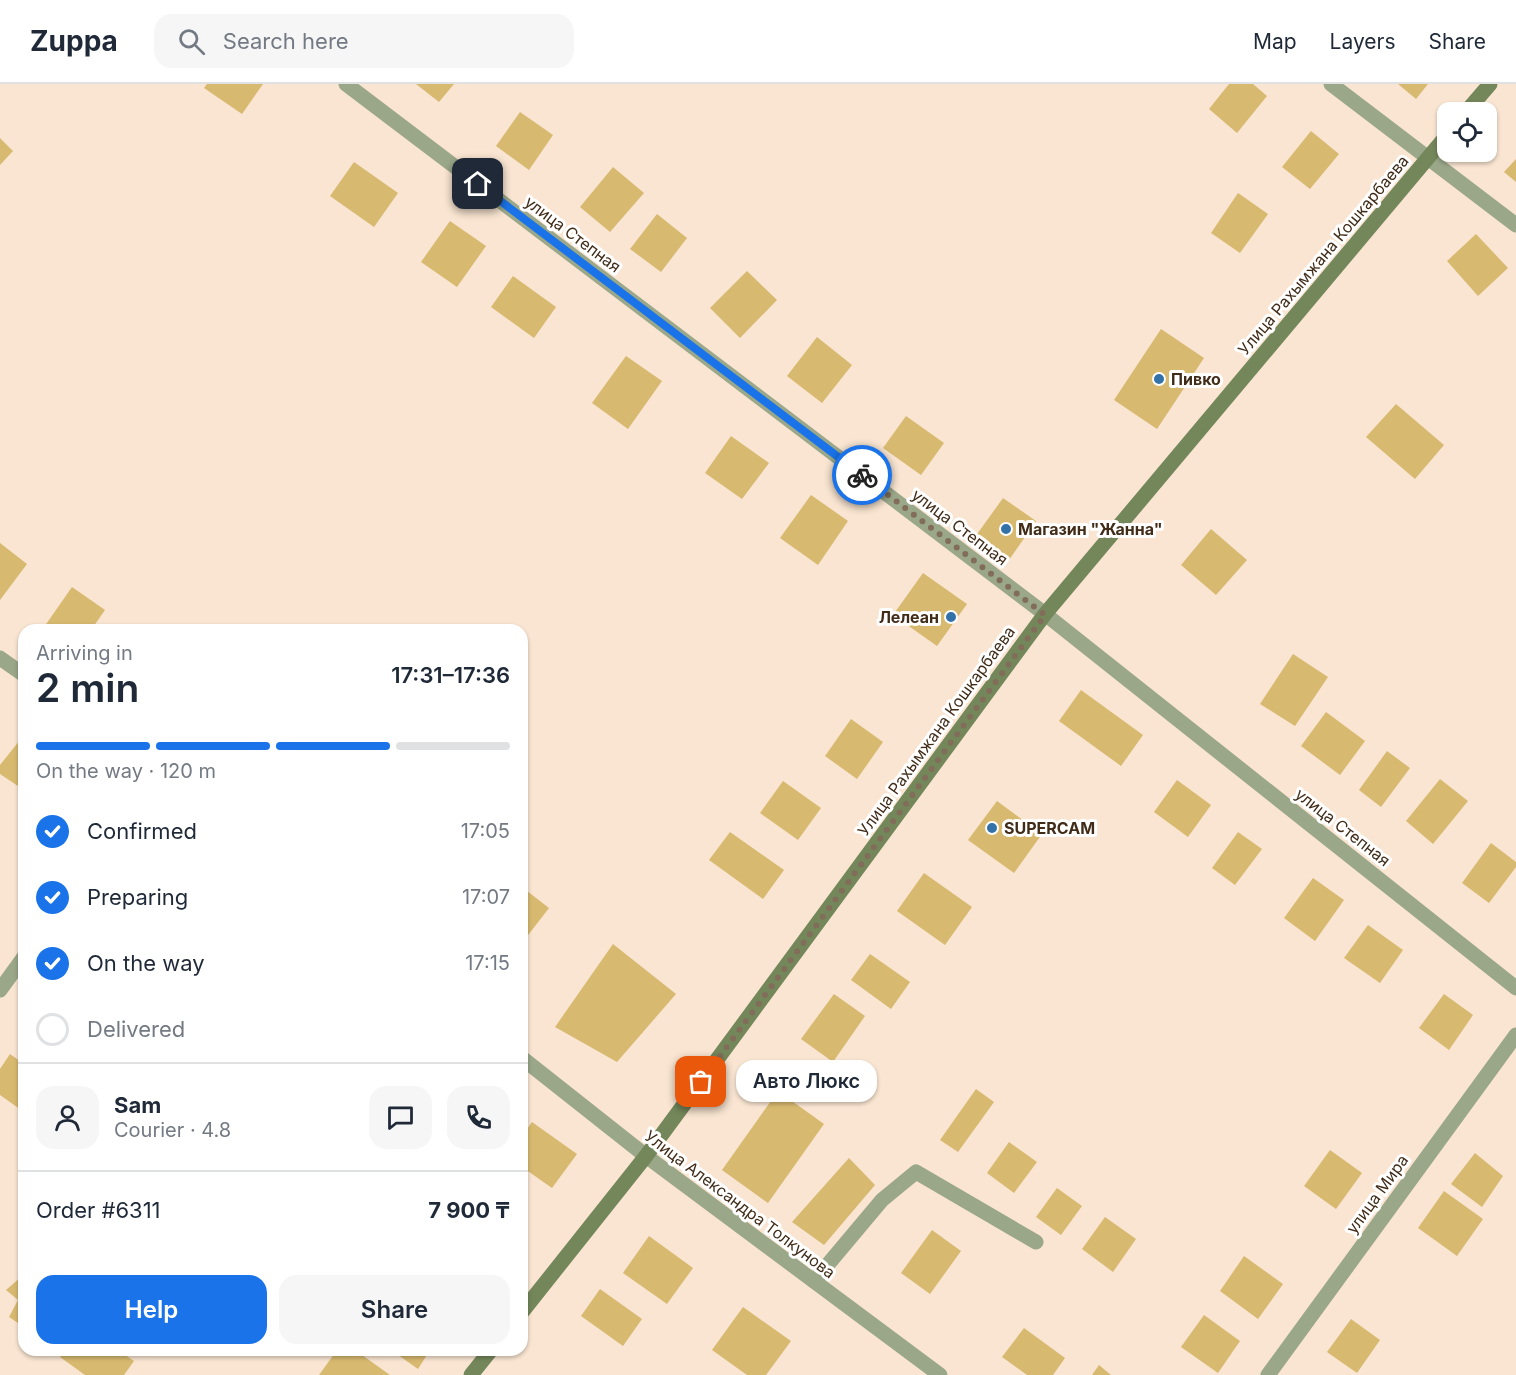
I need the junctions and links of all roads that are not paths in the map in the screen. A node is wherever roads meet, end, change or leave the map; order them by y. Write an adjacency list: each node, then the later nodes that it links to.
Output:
1 (346, 84): 8 (street, улица Степная)
2 (1331, 84): 6 (street)
3 (1490, 84): 4 (street)
4 (1475, 102)
5 (1437, 147): 6 (street, Улица Рахымжана Кошкарбаева)
6 (1428, 157): 7 (street); 8 (street, Улица Рахымжана Кошкарбаева)
7 (1516, 225)
8 (1045, 615): 12 (street, улица Степная); 16 (street, Улица Рахымжана Кошкарбаева)
9 (0, 658): 10 (street)
10 (18, 671)
11 (18, 965): 13 (street)
12 (1516, 988)
13 (0, 990)
14 (1516, 1035): 23 (street, улица Мира)
15 (528, 1063): 16 (street, Улица Александра Толкунова)
16 (646, 1156): 18 (street, Улица Александра Толкунова); 19 (street, Улица Рахымжана Кошкарбаева)
17 (1036, 1242): 18 (street)
18 (814, 1281): 22 (street, Улица Александра Толкунова)
19 (528, 1304)
20 (486, 1356): 21 (street)
21 (471, 1375)
22 (940, 1375)
23 (1268, 1375)

